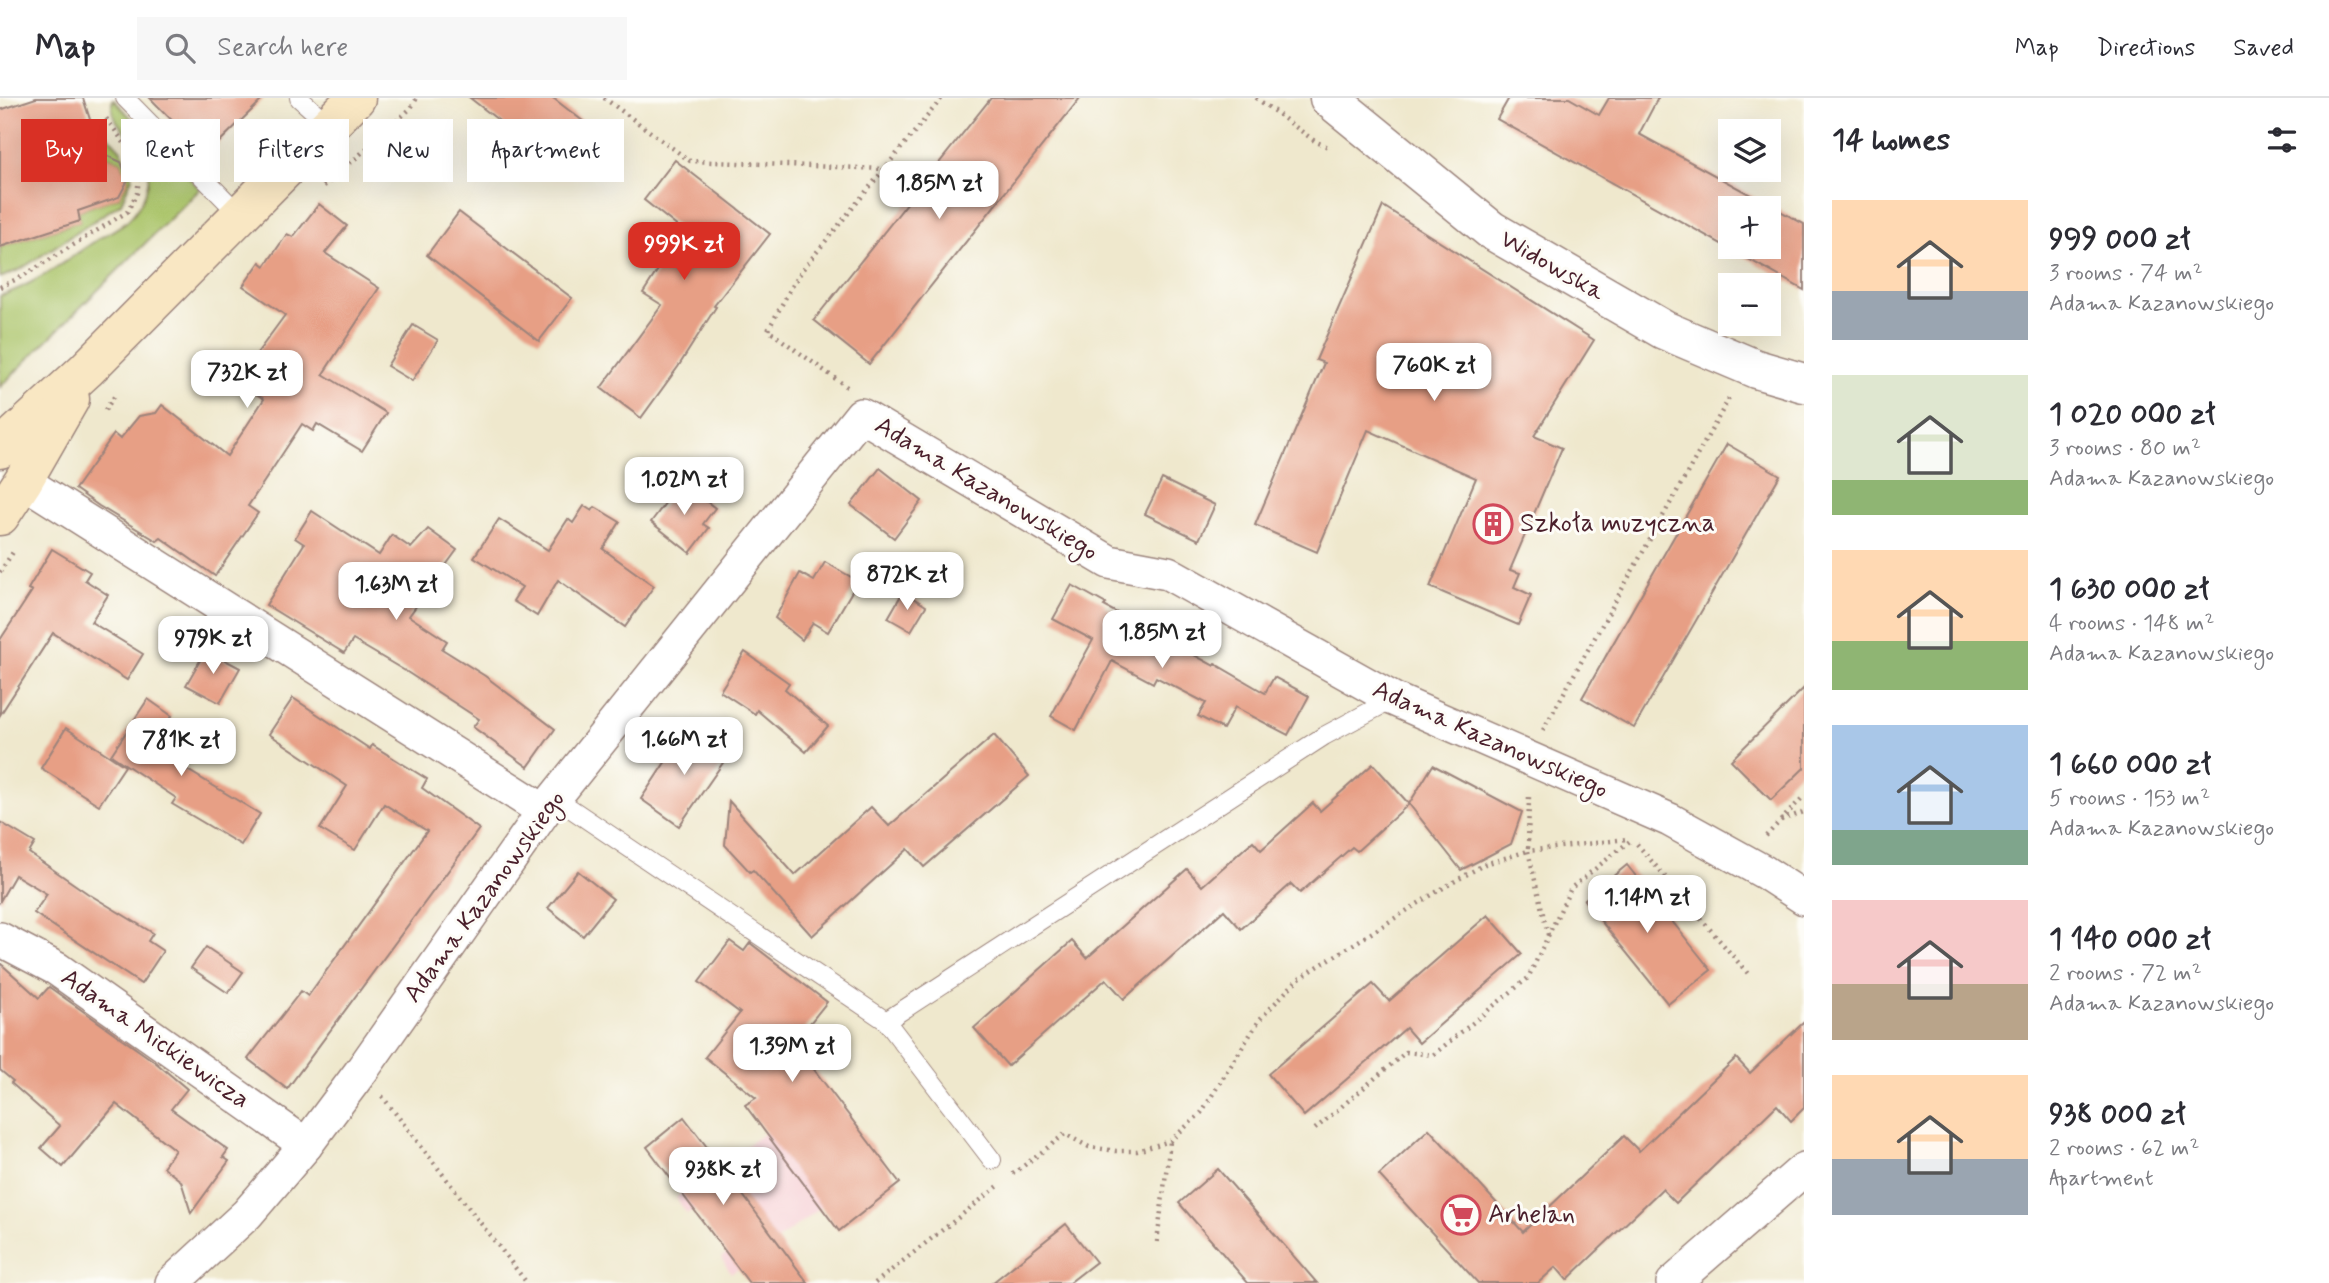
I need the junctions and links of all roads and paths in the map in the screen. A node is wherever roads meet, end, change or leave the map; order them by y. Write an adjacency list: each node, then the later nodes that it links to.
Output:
1 (125, 98): 14 (lane)
2 (299, 98): 9 (lane)
3 (356, 98): 10 (main road)
4 (417, 98): 13 (path)
5 (604, 98): 11 (path)
6 (942, 98): 11 (path)
7 (1329, 98): 17 (street, Widowska)
8 (106, 108): 15 (path)
9 (322, 119)
10 (335, 119)
11 (885, 169): 20 (path)
12 (271, 182): 14 (main road)
13 (322, 186)
14 (239, 214): 16 (main road)
15 (0, 287)
16 (86, 370): 22 (main road); 23 (main road)
17 (1804, 383)
18 (120, 387): 21 (path)
19 (1732, 392): 27 (path)
20 (861, 415): 26 (street, Adama Kazanowskiego); 29 (street, Adama Kazanowskiego)
21 (99, 420)
22 (0, 449)
23 (23, 481): 24 (main road); 29 (street)
24 (10, 528): 25 (path)
25 (0, 572)
26 (1392, 699): 27 (street, Adama Kazanowskiego); 39 (lane)
27 (1527, 758): 33 (path); 34 (street, Adama Kazanowskiego)
28 (1804, 796): 31 (path)
29 (549, 804): 39 (lane); 40 (street, Adama Kazanowskiego)
30 (1804, 812): 31 (path)
31 (1780, 821): 34 (path)
32 (1633, 839): 33 (path); 36 (path); 38 (path)
33 (1528, 851): 36 (path); 42 (path)
34 (1742, 860): 35 (street, Adama Kazanowskiego)
35 (1804, 898)
36 (1548, 936): 41 (path)
37 (0, 939): 43 (street, Adama Mickiewicza)
38 (1750, 976)
39 (886, 1021): 44 (lane)
40 (362, 1070): 43 (street, Adama Kazanowskiego); 50 (path)
41 (1315, 1129)
42 (1170, 1141): 46 (path); 48 (path)
43 (306, 1145): 49 (street, Adama Kazanowskiego)
44 (992, 1160)
45 (1804, 1169): 52 (street)
46 (1012, 1175)
47 (1002, 1184): 51 (path)
48 (1157, 1242)
49 (172, 1283)
50 (527, 1283)
51 (875, 1283)
52 (1673, 1283)

